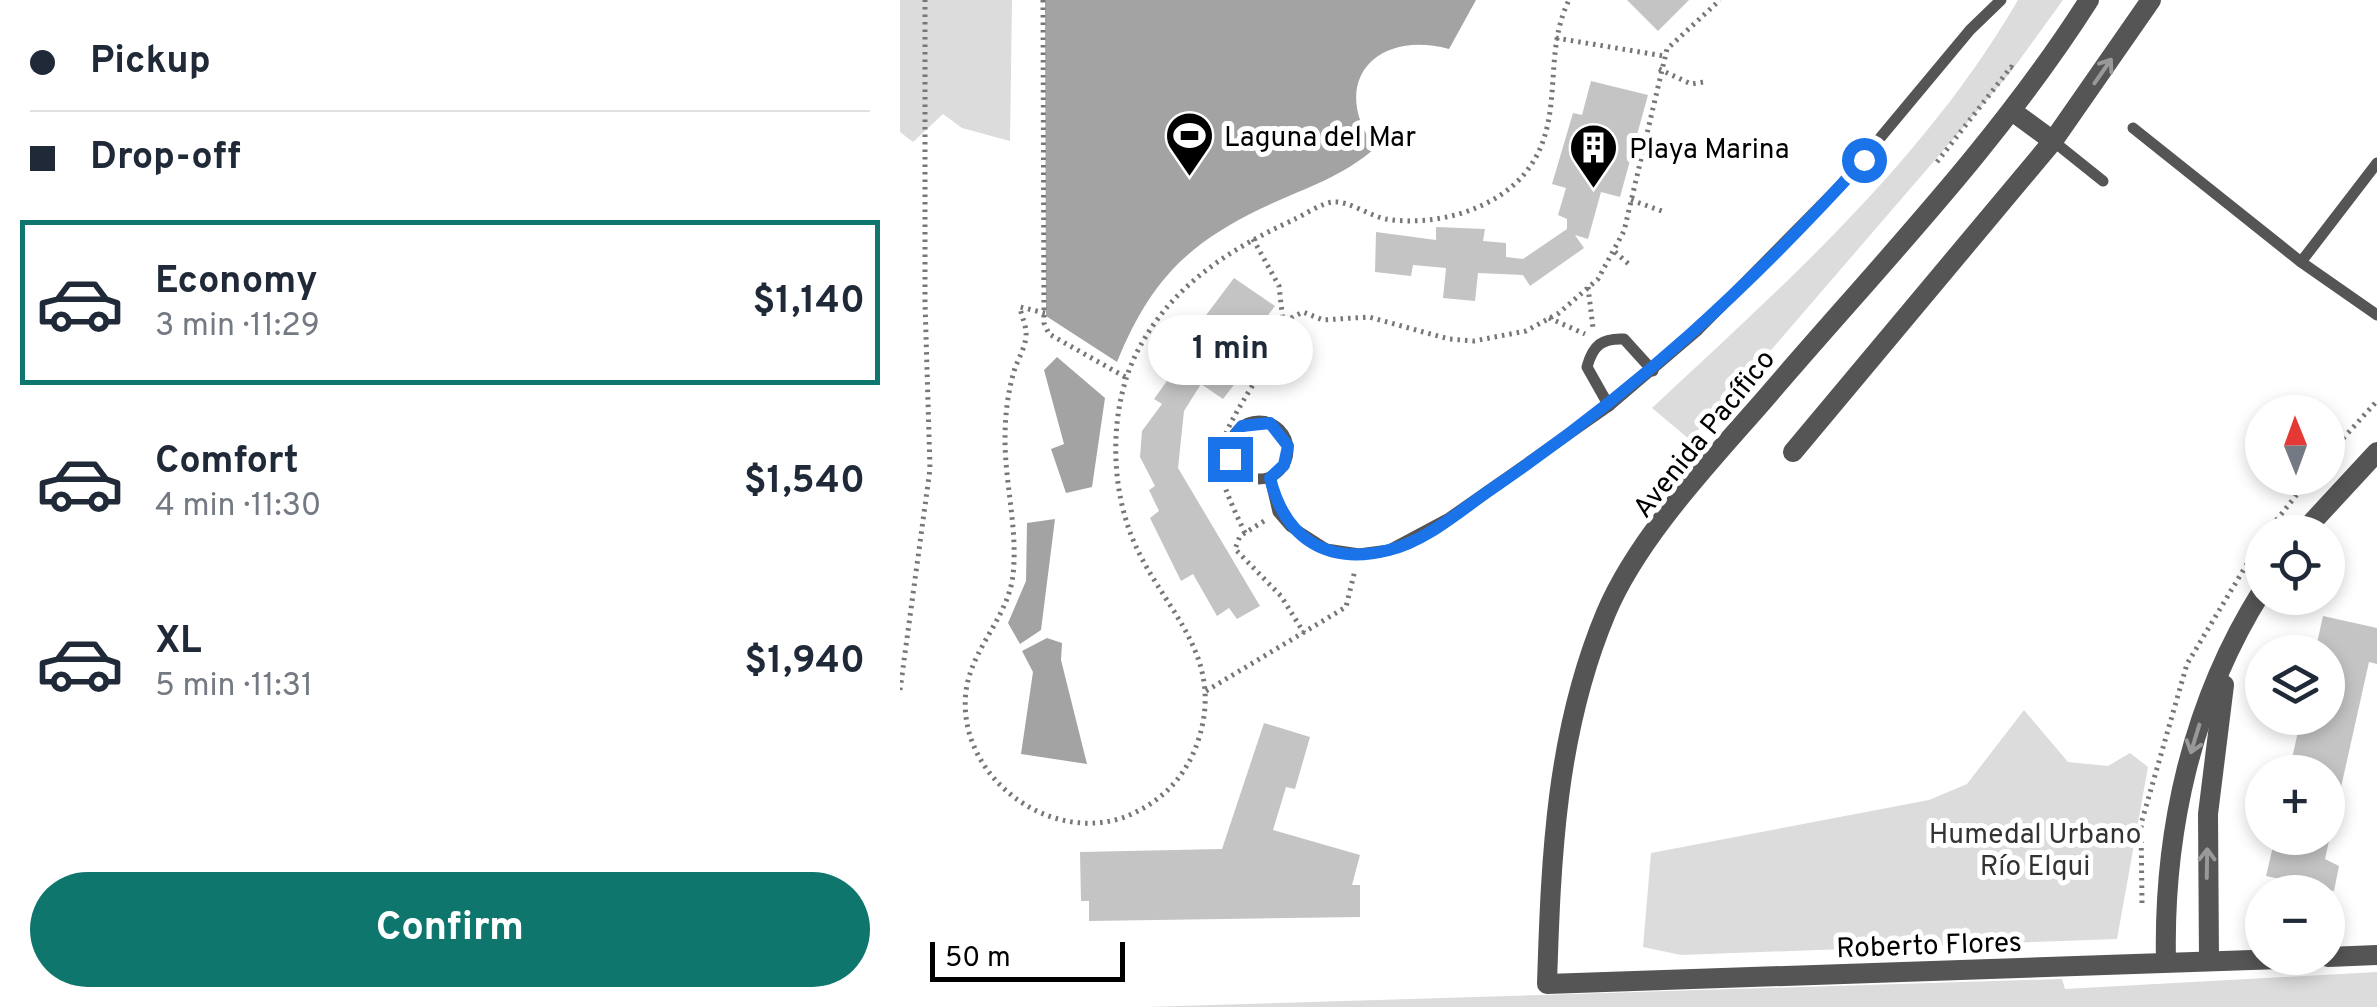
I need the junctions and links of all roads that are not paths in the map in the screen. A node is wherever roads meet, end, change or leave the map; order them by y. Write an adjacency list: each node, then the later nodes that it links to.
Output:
1 (2001, 0): 11 (lane)
2 (2088, 0): 4 (street, Avenida Pacífico)
3 (2151, 0): 6 (street, one-way to 3)
4 (2012, 111): 6 (street); 24 (street, Avenida Pacífico)
5 (2133, 128): 9 (lane)
6 (2053, 141): 8 (lane); 13 (street)
7 (2377, 163): 9 (lane)
8 (2103, 181)
9 (2301, 262): 10 (lane)
10 (2377, 314)
11 (1653, 371): 12 (lane); 12 (lane)
12 (1609, 406): 15 (lane)
13 (1793, 452)
14 (2377, 452): 16 (street)
15 (1270, 478): 15 (lane)
16 (2319, 515)
17 (2249, 615): 18 (street)
18 (2230, 648): 22 (street, one-way to 18); 23 (street, one-way to 23)
19 (2377, 956): 20 (street)
20 (2345, 957)
21 (2245, 960): 22 (street, Roberto Flores)
22 (2209, 961): 23 (street, Roberto Flores)
23 (2166, 962): 24 (street, Roberto Flores)
24 (1547, 984)

